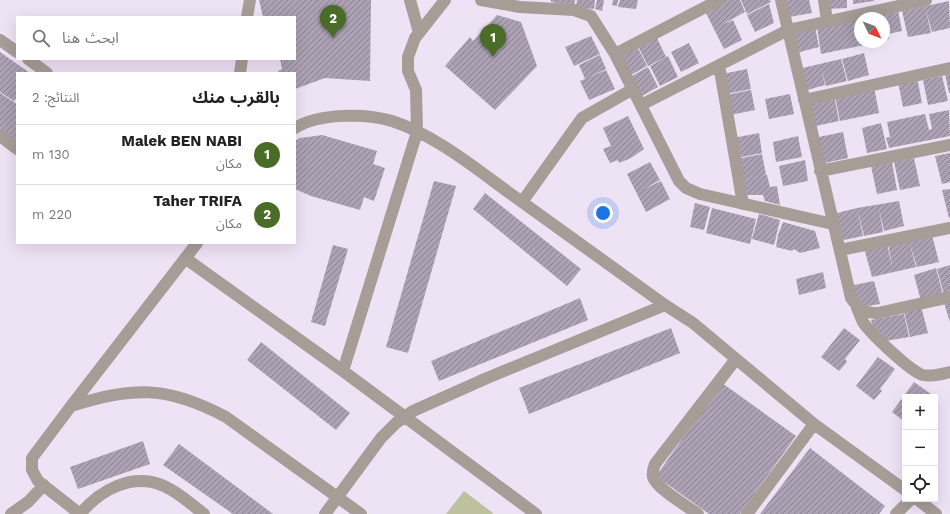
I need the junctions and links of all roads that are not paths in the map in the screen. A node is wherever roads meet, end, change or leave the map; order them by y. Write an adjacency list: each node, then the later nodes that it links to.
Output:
1 (250, 0): 10 (street)
2 (410, 0): 13 (street)
3 (445, 0): 13 (street)
4 (481, 0): 16 (street)
5 (720, 0): 16 (street)
6 (781, 0): 12 (street)
7 (824, 0): 11 (street)
8 (926, 0): 9 (street)
9 (890, 4): 11 (street)
10 (247, 16)
11 (827, 21): 12 (street)
12 (788, 30): 18 (street); 22 (street)
13 (419, 33): 25 (street)
14 (0, 40): 15 (street)
15 (16, 51)
16 (615, 54): 21 (street)
17 (29, 60): 20 (street)
18 (719, 66): 23 (street); 31 (street)
19 (950, 68): 22 (street)
20 (46, 72)
21 (633, 89): 23 (street); 30 (street)
22 (804, 100): 29 (street)
23 (641, 105): 31 (street)
24 (296, 128): 25 (street)
25 (417, 132): 30 (street); 41 (street)
26 (0, 136): 28 (street)
27 (950, 145): 29 (street)
28 (16, 148)
29 (820, 171): 32 (street)
30 (522, 202): 38 (street)
31 (743, 204): 32 (street)
32 (833, 224): 35 (street)
33 (950, 228): 35 (street)
34 (196, 244): 36 (street)
35 (840, 250): 39 (street)
36 (185, 258): 41 (street); 43 (street)
37 (950, 297): 39 (street)
38 (665, 306): 40 (street); 44 (street)
39 (857, 308): 42 (street)
40 (736, 359): 45 (street); 57 (street)
41 (343, 371): 44 (street)
42 (950, 372)
43 (70, 406): 46 (street); 48 (street)
44 (404, 418): 48 (street); 56 (street)
45 (814, 424): 47 (street); 58 (street)
46 (44, 485): 51 (street); 52 (street)
47 (902, 488)
48 (338, 496): 54 (street); 55 (street)
49 (908, 502): 59 (street)
50 (921, 502): 60 (street)
51 (11, 514)
52 (80, 514): 53 (street)
53 (204, 514)
54 (325, 514)
55 (361, 514)
56 (536, 514)
57 (698, 514)
58 (747, 514)
59 (896, 514)
60 (936, 514)

